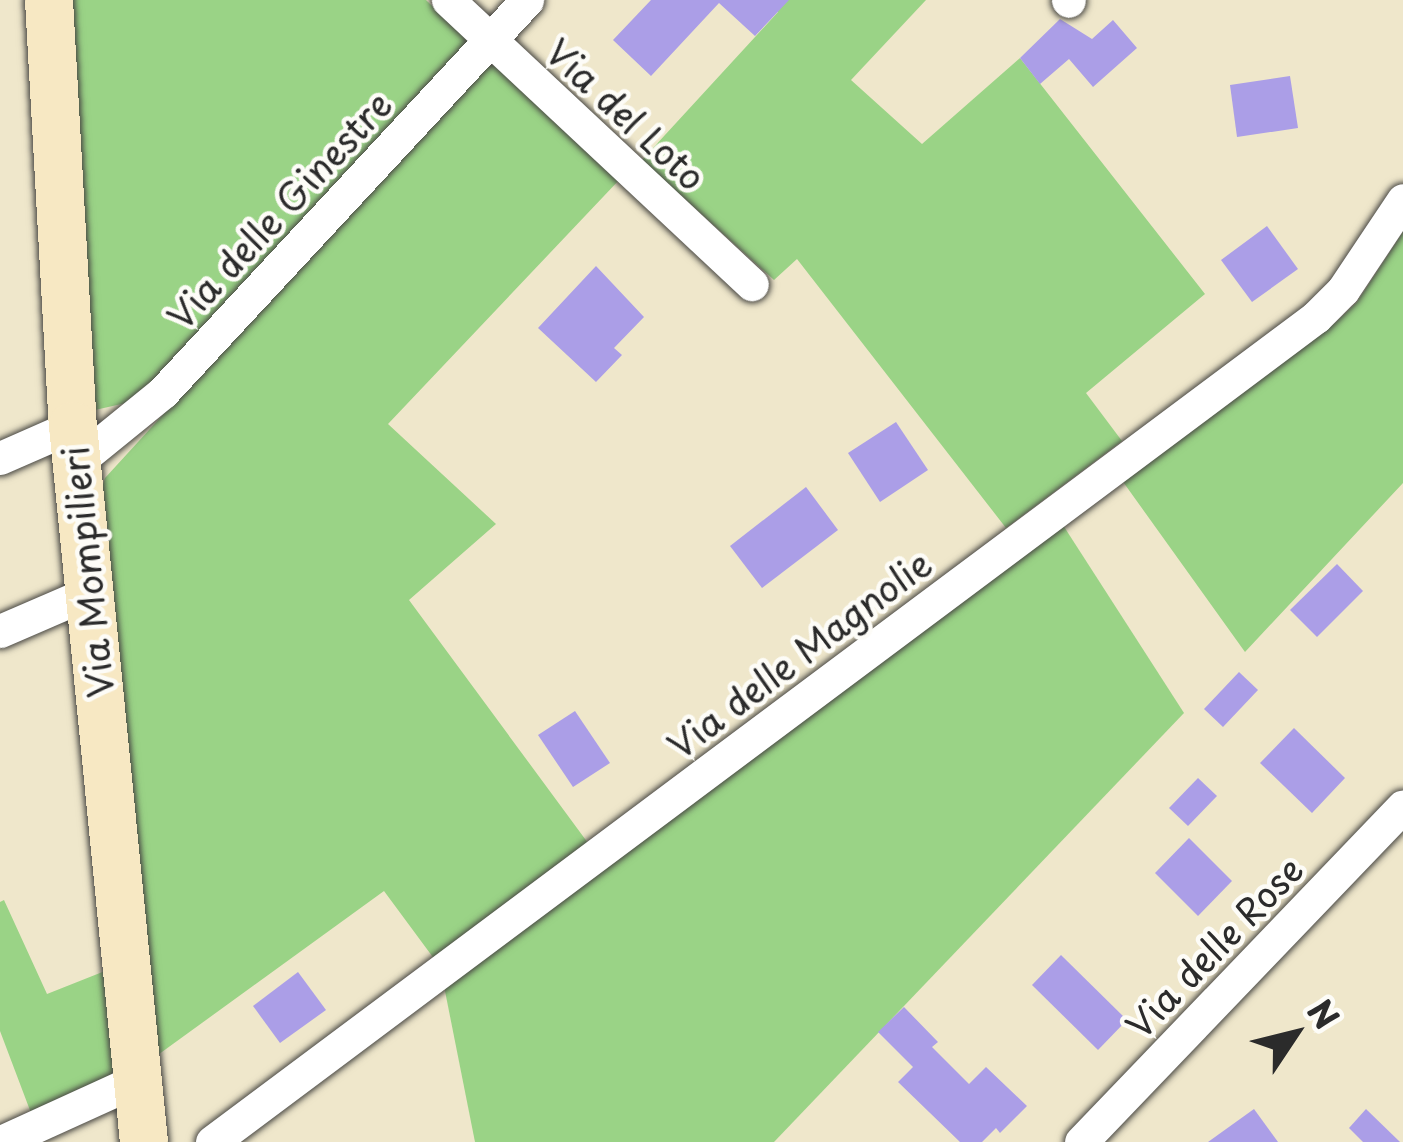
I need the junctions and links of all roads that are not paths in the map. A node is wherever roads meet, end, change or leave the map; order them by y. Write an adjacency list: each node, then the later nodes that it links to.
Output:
1 (49, 0): 7 (street, Via Mompilieri)
2 (448, 0): 4 (street, Via del Loto)
3 (527, 0): 4 (street, Via delle Ginestre)
4 (491, 40): 6 (street, Via del Loto); 7 (street, Via delle Ginestre)
5 (1403, 200): 15 (street, Via delle Magnolie)
6 (752, 284)
7 (75, 444): 8 (street, Via delle Ginestre); 9 (street, Via Mompilieri)
8 (0, 458)
9 (90, 592): 10 (street); 12 (street, Via Mompilieri)
10 (0, 632)
11 (1403, 806): 16 (street, Via delle Rose)
12 (137, 1080): 13 (street); 14 (street, Via Mompilieri)
13 (1, 1142)
14 (144, 1142)
15 (212, 1142)
16 (1082, 1142)

